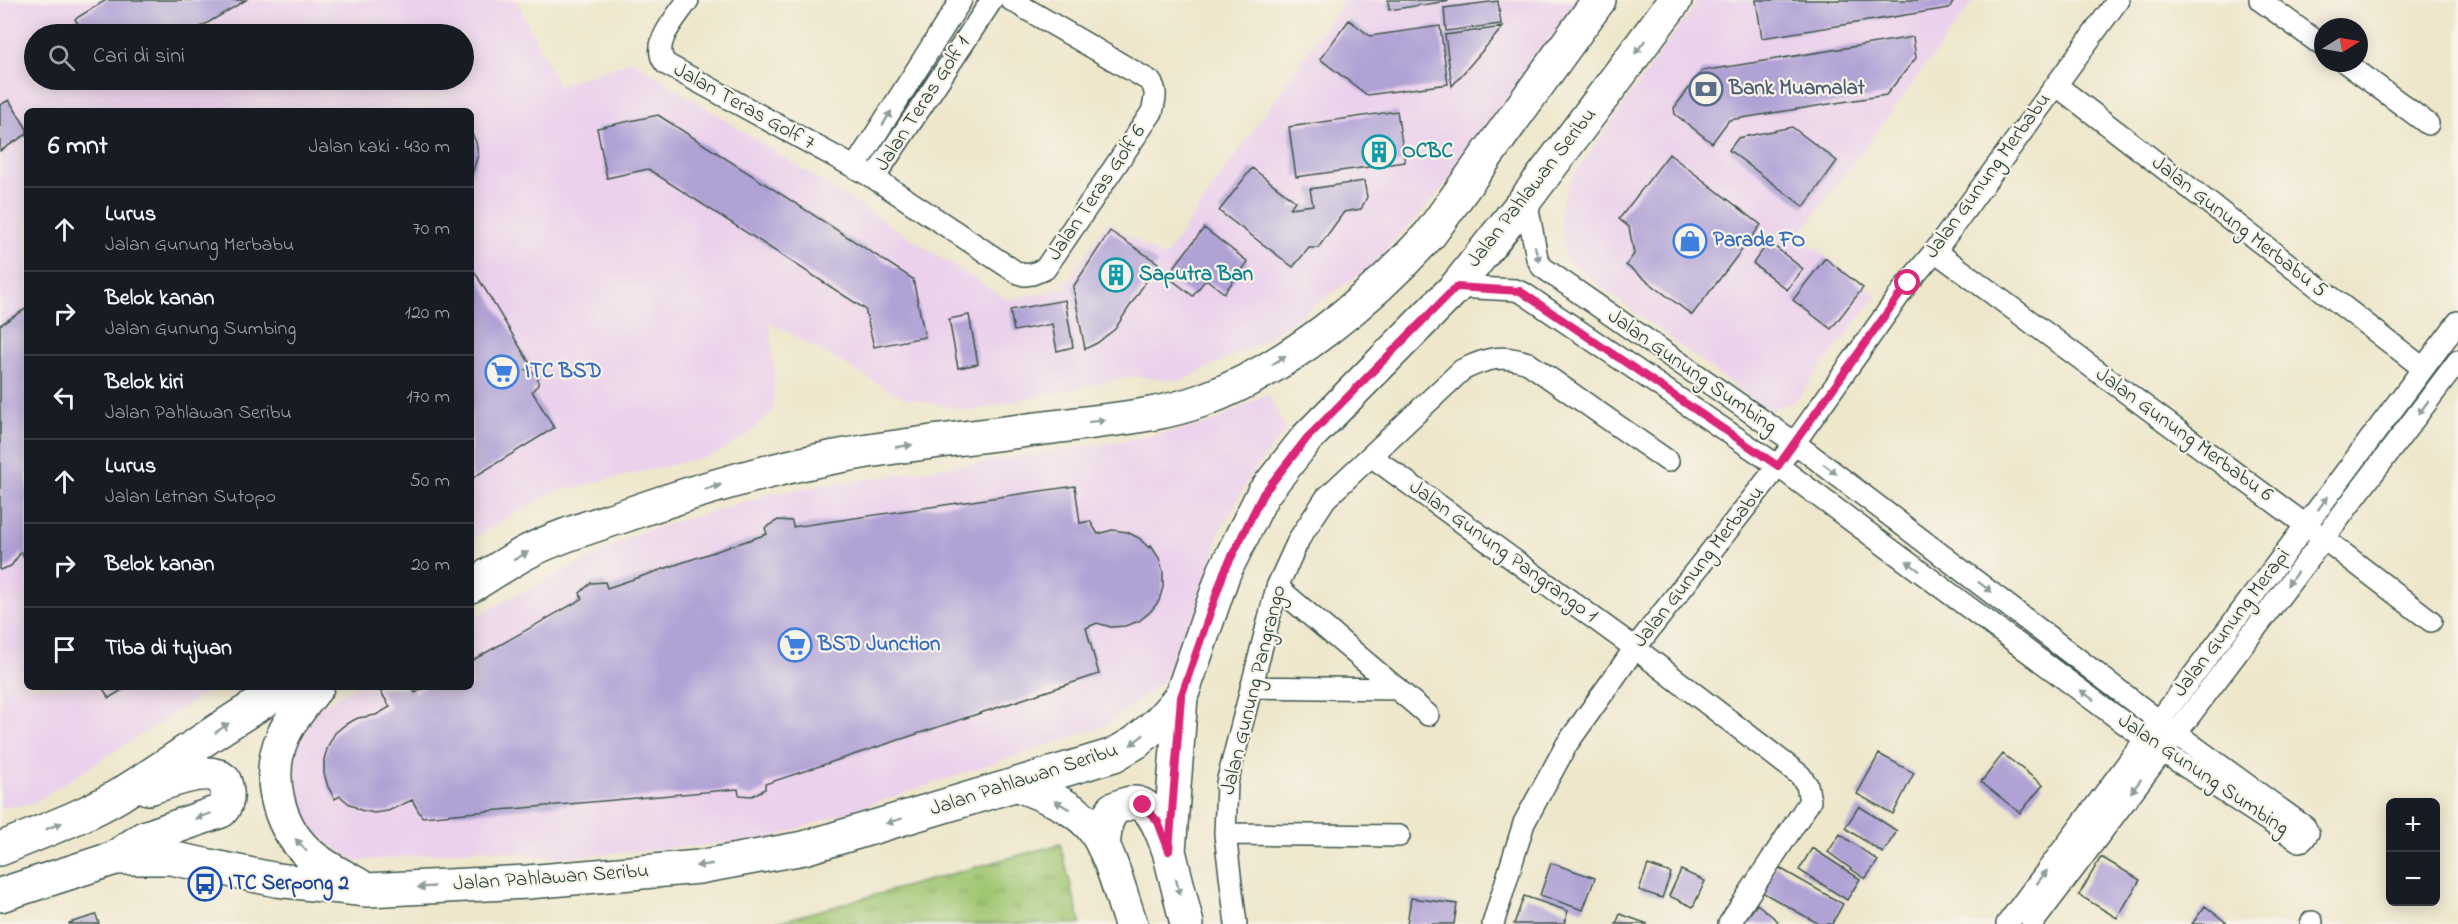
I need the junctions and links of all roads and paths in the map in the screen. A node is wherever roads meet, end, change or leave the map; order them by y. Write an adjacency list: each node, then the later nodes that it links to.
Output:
1 (688, 0): 13 (street, Jalan Teras Golf 7)
2 (961, 0): 13 (street, Jalan Teras Golf 1, one-way to 2)
3 (992, 0): 14 (street, Jalan Teras Golf 1)
4 (1011, 0): 14 (street, Jalan Teras Golf 6)
5 (1599, 0): 27 (main road, one-way to 5)
6 (1675, 0): 15 (main road, Jalan Pahlawan Seribu, one-way to 15)
7 (2118, 0): 11 (street, Jalan Gunung Merbabu)
8 (2260, 0): 9 (street)
9 (2314, 39)
10 (2358, 72): 12 (street)
11 (2056, 85): 16 (street, Jalan Gunung Merbabu); 20 (street, Jalan Gunung Merbabu 5)
12 (2428, 123)
13 (855, 167): 14 (street, Jalan Teras Golf 7)
14 (874, 178)
15 (1526, 199): 17 (main road, Jalan Pahlawan Seribu); 21 (street, Jalan Gunung Sumbing, one-way to 21)
16 (1935, 251): 21 (street, Jalan Gunung Merbabu); 25 (street, Jalan Gunung Merbabu 6)
17 (1456, 287): 24 (street, Jalan Gunung Sumbing); 35 (main road, Jalan Pahlawan Seribu)
18 (2458, 322): 20 (street, Jalan Gunung Merapi)
19 (2458, 361): 26 (street, Jalan Gunung Merapi, one-way to 26)
20 (2423, 368): 25 (street, Jalan Gunung Merapi, one-way to 20)
21 (1795, 443): 24 (street, Jalan Gunung Merbabu); 37 (street, Jalan Gunung Sumbing, one-way to 37)
22 (1371, 456): 23 (street, Jalan Gunung Pangrango); 28 (street, Jalan Gunung Pangrango); 30 (street, Jalan Gunung Pangrango 1)
23 (1668, 461)
24 (1778, 466): 30 (street, Jalan Gunung Merbabu); 38 (street, Jalan Gunung Sumbing, one-way to 24)
25 (2306, 525): 26 (street, Jalan Gunung Merbabu 6); 37 (street, Jalan Gunung Merapi)
26 (2323, 538): 29 (street, Jalan Gunung Merbabu 6); 37 (street, Jalan Gunung Merapi, one-way to 37)
27 (474, 583)
28 (1277, 587): 31 (street, Jalan Gunung Pangrango); 32 (street)
29 (2431, 621)
30 (1635, 648): 52 (street, Jalan Gunung Merbabu); 53 (street, Jalan Gunung Pangrango 1)
31 (1251, 687): 32 (street); 41 (street, Jalan Gunung Pangrango)
32 (1398, 689): 36 (street)
33 (283, 690): 40 (main road, one-way to 33)
34 (316, 690): 47 (main road, one-way to 34)
35 (1181, 697): 39 (main road, Jalan Pahlawan Seribu, one-way to 39); 45 (main road)
36 (1428, 715)
37 (2167, 727): 38 (street, Jalan Gunung Merapi); 38 (street, Jalan Gunung Sumbing)
38 (2154, 745): 54 (street, Jalan Gunung Merapi, one-way to 38); 55 (street, Jalan Gunung Merapi, one-way to 55)
39 (1016, 784): 43 (main road, one-way to 39); 47 (main road, Jalan Pahlawan Seribu, one-way to 47)
40 (117, 797): 44 (main road, one-way to 40); 46 (main road, one-way to 46)
41 (1225, 834): 42 (street); 51 (street, Jalan Gunung Pangrango)
42 (1399, 836)
43 (1103, 846): 45 (main road); 49 (main road)
44 (0, 849)
45 (1169, 851): 50 (main road, one-way to 50)
46 (115, 858): 47 (main road, Jalan Pahlawan Seribu); 48 (main road, Jalan Pahlawan Seribu)
47 (367, 890)
48 (0, 896)
49 (1131, 924)
50 (1187, 924)
51 (1236, 924)
52 (1493, 924)
53 (1729, 924)
54 (2007, 924)
55 (2032, 924)

